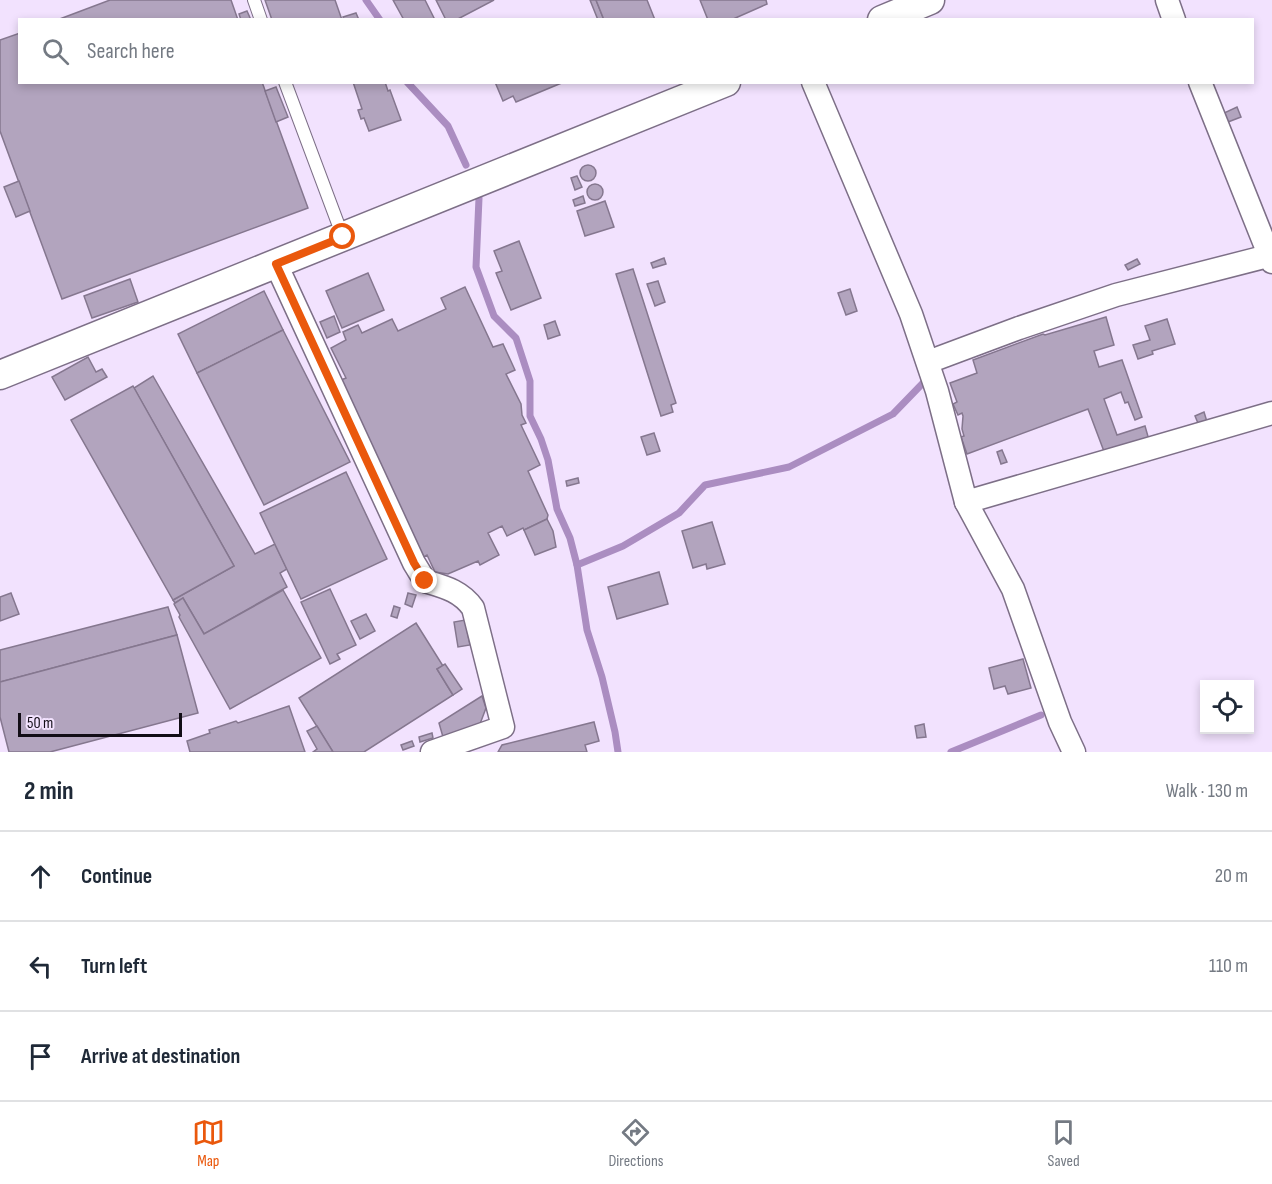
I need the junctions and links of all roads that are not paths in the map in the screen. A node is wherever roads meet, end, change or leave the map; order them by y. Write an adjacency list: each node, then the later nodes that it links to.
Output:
1 (254, 0): 4 (lane)
2 (930, 0): 5 (street)
3 (1167, 0): 6 (street)
4 (260, 18)
5 (887, 18)
6 (1173, 18)
7 (286, 84): 11 (lane)
8 (721, 84): 11 (street)
9 (814, 84): 14 (street)
10 (1201, 84): 12 (street)
11 (343, 237): 13 (street)
12 (1271, 258): 14 (street)
13 (276, 264): 15 (street); 18 (street)
14 (928, 362): 17 (street)
15 (0, 375)
16 (1272, 413): 17 (street)
17 (966, 502): 20 (street)
18 (474, 745): 19 (street)
19 (432, 752)
20 (1074, 752)

